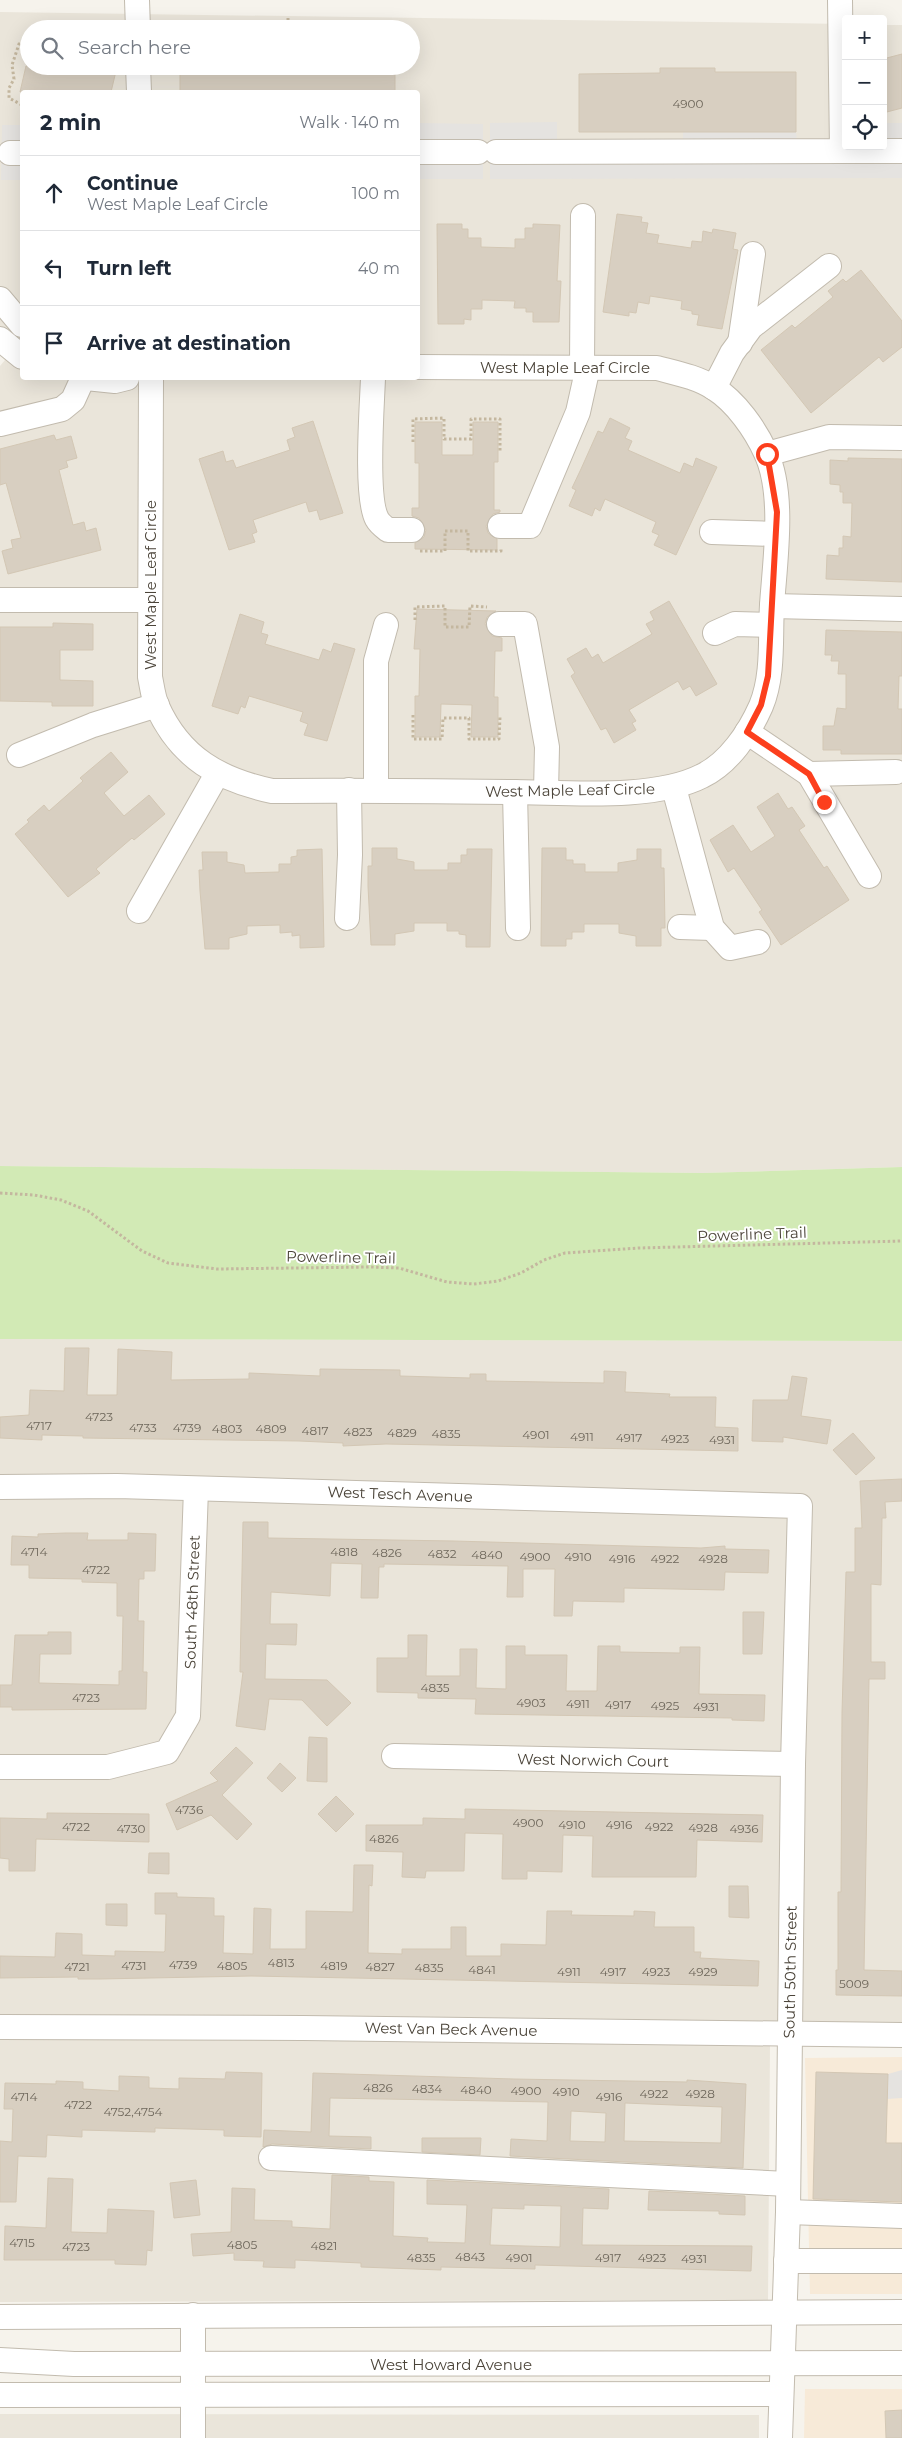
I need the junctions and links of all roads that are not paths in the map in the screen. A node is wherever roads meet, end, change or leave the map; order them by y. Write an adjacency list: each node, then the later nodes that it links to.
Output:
1 (137, 0): 3 (street)
2 (840, 0): 6 (street)
3 (138, 20)
4 (138, 75): 5 (street)
5 (139, 90)
6 (842, 151): 7 (street); 8 (street)
7 (902, 151)
8 (420, 152)
9 (583, 216): 18 (street)
10 (754, 254): 15 (street)
11 (829, 266): 15 (street)
12 (0, 298): 13 (street)
13 (20, 323)
14 (0, 339): 16 (street)
15 (740, 343): 24 (street)
16 (20, 356)
17 (420, 367): 18 (street, West Maple Leaf Circle)
18 (585, 367): 24 (street, West Maple Leaf Circle); 28 (street)
19 (83, 380): 25 (street)
20 (105, 380): 21 (street)
21 (119, 380)
22 (151, 380): 33 (street, West Maple Leaf Circle)
23 (373, 380): 29 (street)
24 (714, 388): 27 (street, West Maple Leaf Circle)
25 (0, 424)
26 (902, 438): 27 (street)
27 (767, 454): 31 (street, West Maple Leaf Circle)
28 (501, 526)
29 (412, 530)
30 (712, 532): 31 (street)
31 (776, 534): 35 (street, West Maple Leaf Circle)
32 (0, 600): 33 (street)
33 (148, 600): 39 (street, West Maple Leaf Circle)
34 (902, 609): 35 (street)
35 (772, 616): 38 (street); 40 (street, West Maple Leaf Circle)
36 (386, 624): 47 (street)
37 (500, 624): 49 (street)
38 (715, 633)
39 (157, 705): 41 (street); 43 (street, West Maple Leaf Circle)
40 (747, 732): 44 (street); 45 (street, West Maple Leaf Circle)
41 (19, 755)
42 (896, 772): 44 (street)
43 (217, 774): 46 (street, West Maple Leaf Circle); 51 (street)
44 (809, 774): 50 (street)
45 (674, 788): 49 (street, West Maple Leaf Circle); 55 (street)
46 (349, 790): 47 (street, West Maple Leaf Circle); 52 (street)
47 (376, 790): 48 (street, West Maple Leaf Circle)
48 (514, 792): 49 (street, West Maple Leaf Circle); 54 (street)
49 (546, 792)
50 (869, 876)
51 (139, 911)
52 (347, 918)
53 (680, 926): 55 (street)
54 (518, 928)
55 (712, 928): 56 (street)
56 (758, 942)
57 (0, 1487): 58 (street, West Tesch Avenue)
58 (196, 1489): 59 (street, West Tesch Avenue); 62 (street, South 48th Street)
59 (800, 1506): 61 (street, South 50th Street)
60 (394, 1756): 61 (street, West Norwich Court)
61 (793, 1764): 64 (street, South 50th Street)
62 (0, 1767)
63 (0, 2027): 64 (street, West Van Beck Avenue)
64 (789, 2033): 65 (street, West Van Beck Avenue); 67 (street, South 50th Street)
65 (902, 2035)
66 (271, 2158): 67 (street)
67 (788, 2184): 68 (street, South 50th Street)
68 (788, 2212): 69 (street); 70 (street, South 50th Street)
69 (902, 2216)
70 (786, 2261): 71 (street); 72 (street, South 50th Street)
71 (902, 2261)
72 (783, 2312): 73 (street); 74 (street); 79 (street, South 50th Street)
73 (902, 2312)
74 (193, 2316): 75 (street); 78 (street)
75 (0, 2317)
76 (0, 2360): 78 (street, West Howard Avenue)
77 (902, 2363): 79 (street, West Howard Avenue)
78 (193, 2364): 79 (street, West Howard Avenue); 82 (street)
79 (781, 2364): 80 (street, South 50th Street)
80 (780, 2394): 82 (street, West Howard Avenue); 84 (street, South 50th Street)
81 (0, 2395): 82 (street, West Howard Avenue)
82 (193, 2396): 83 (street)
83 (193, 2438)
84 (780, 2438)

